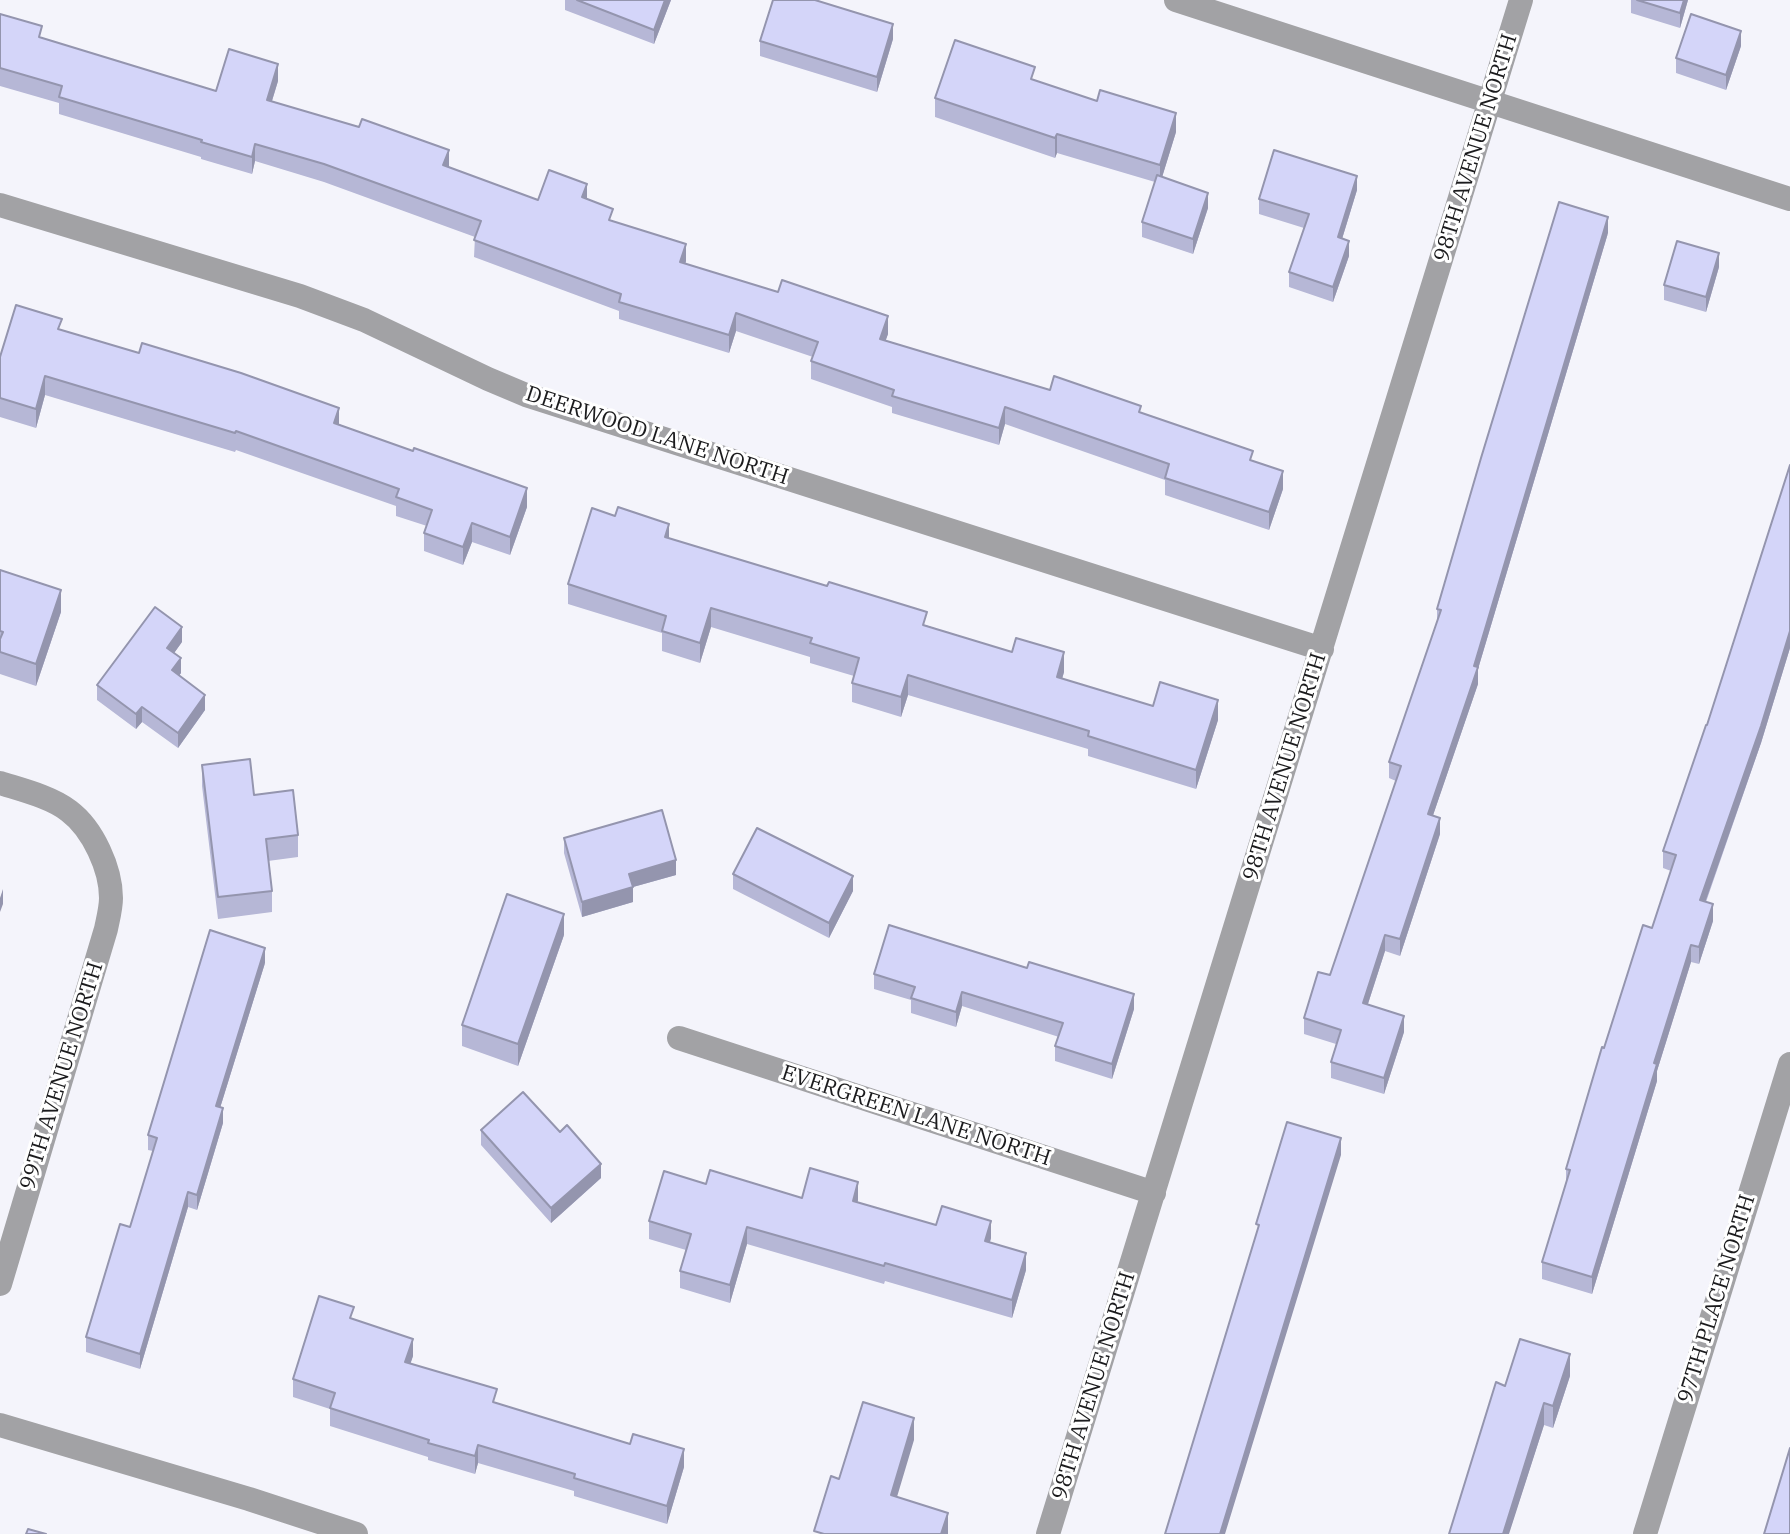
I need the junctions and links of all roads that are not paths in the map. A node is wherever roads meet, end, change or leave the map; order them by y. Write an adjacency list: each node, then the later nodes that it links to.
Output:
1 (1176, 0): 3 (street)
2 (1521, 0): 3 (street, 98TH AVENUE NORTH)
3 (1489, 101): 4 (street); 6 (street, 98TH AVENUE NORTH)
4 (1790, 199)
5 (0, 205): 6 (street, DEERWOOD LANE NORTH)
6 (1322, 649): 10 (street, 98TH AVENUE NORTH)
7 (0, 783): 11 (street, 99TH AVENUE NORTH)
8 (679, 1038): 10 (street, EVERGREEN LANE NORTH)
9 (1790, 1064): 15 (street, 97TH PLACE NORTH)
10 (1154, 1193): 14 (street, 98TH AVENUE NORTH)
11 (0, 1284)
12 (0, 1425): 13 (street)
13 (356, 1534)
14 (1048, 1534)
15 (1645, 1534)

